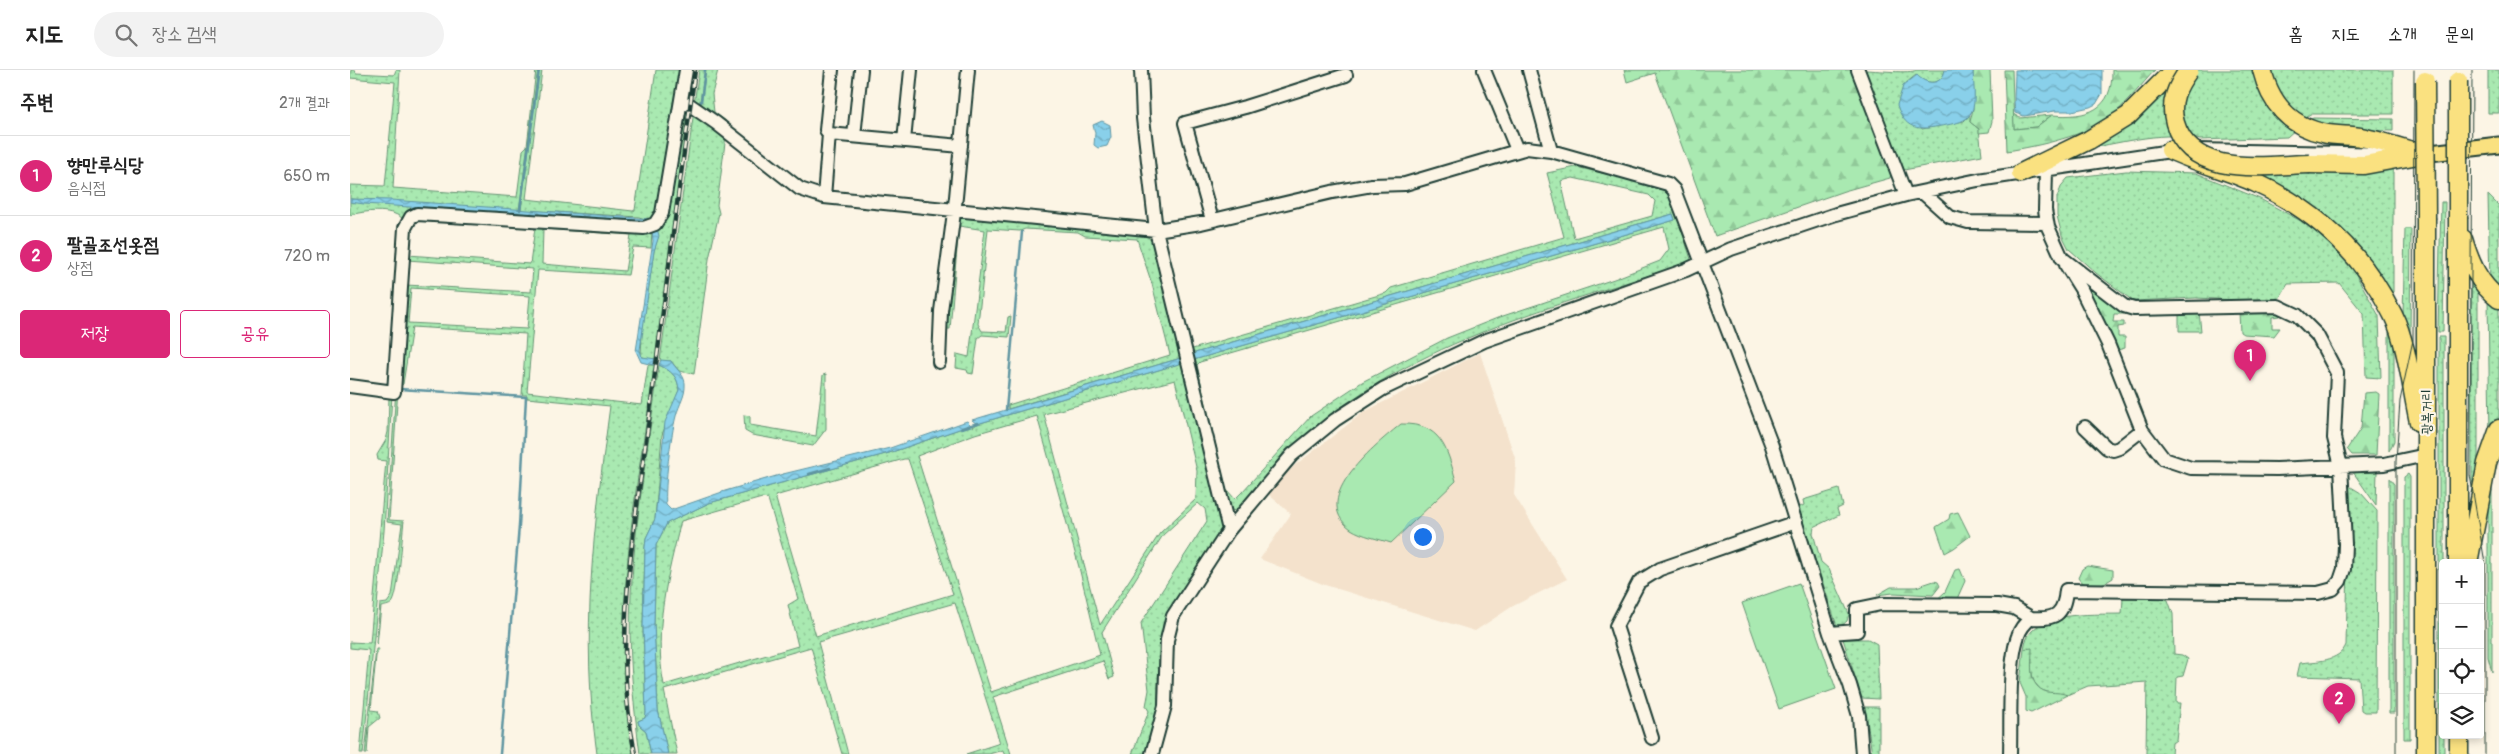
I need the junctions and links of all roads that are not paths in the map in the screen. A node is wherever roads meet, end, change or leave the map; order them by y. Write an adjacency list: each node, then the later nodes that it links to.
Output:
1 (686, 70): 16 (street)
2 (832, 70): 17 (street)
3 (861, 70): 18 (street)
4 (911, 70): 19 (street)
5 (968, 70): 21 (street)
6 (1141, 70): 35 (street)
7 (1484, 70): 22 (street)
8 (1529, 70): 24 (street)
9 (1858, 70): 29 (street)
10 (2174, 70): 27 (highway)
11 (2189, 70): 25 (highway, bridge)
12 (2262, 70): 25 (highway)
13 (2424, 74): 44 (highway, 광복거리, bridge)
14 (1346, 75): 33 (street)
15 (2458, 76): 32 (highway, bridge)
16 (681, 102): 30 (street); 40 (street)
17 (829, 134): 18 (street); 30 (street)
18 (854, 136): 19 (street)
19 (904, 141): 21 (street)
20 (2499, 144): 25 (main road)
21 (961, 146): 31 (street)
22 (1517, 150): 24 (street); 33 (street)
23 (2170, 150): 25 (street); 26 (street); 44 (highway)
24 (1552, 151): 37 (street)
25 (2421, 154)
26 (2046, 170): 27 (street); 34 (street)
27 (2021, 173): 28 (street)
28 (1922, 192): 29 (street); 34 (street)
29 (1906, 195): 37 (street)
30 (824, 197): 31 (street)
31 (954, 209): 35 (street); 39 (street)
32 (2458, 219): 38 (highway); 48 (highway)
33 (1212, 220): 35 (street)
34 (2047, 223): 36 (street)
35 (1156, 230): 47 (street)
36 (2062, 258): 43 (street); 45 (street)
37 (1703, 264): 46 (street); 47 (street)
38 (2499, 299)
39 (939, 362)
40 (350, 386)
41 (2084, 427): 43 (street)
42 (2499, 428): 49 (highway)
43 (2142, 430): 45 (street)
44 (2426, 455): 45 (street); 57 (highway, 광복거리)
45 (2341, 466): 50 (street)
46 (1796, 522): 51 (street); 52 (street)
47 (1229, 530): 54 (street)
48 (2458, 559)
49 (2469, 559)
50 (2031, 618): 51 (street); 56 (street)
51 (1830, 634): 55 (street)
52 (1652, 738)
53 (2459, 739): 58 (highway)
54 (1152, 754)
55 (1862, 754)
56 (2010, 754)
57 (2426, 754)
58 (2459, 754)

